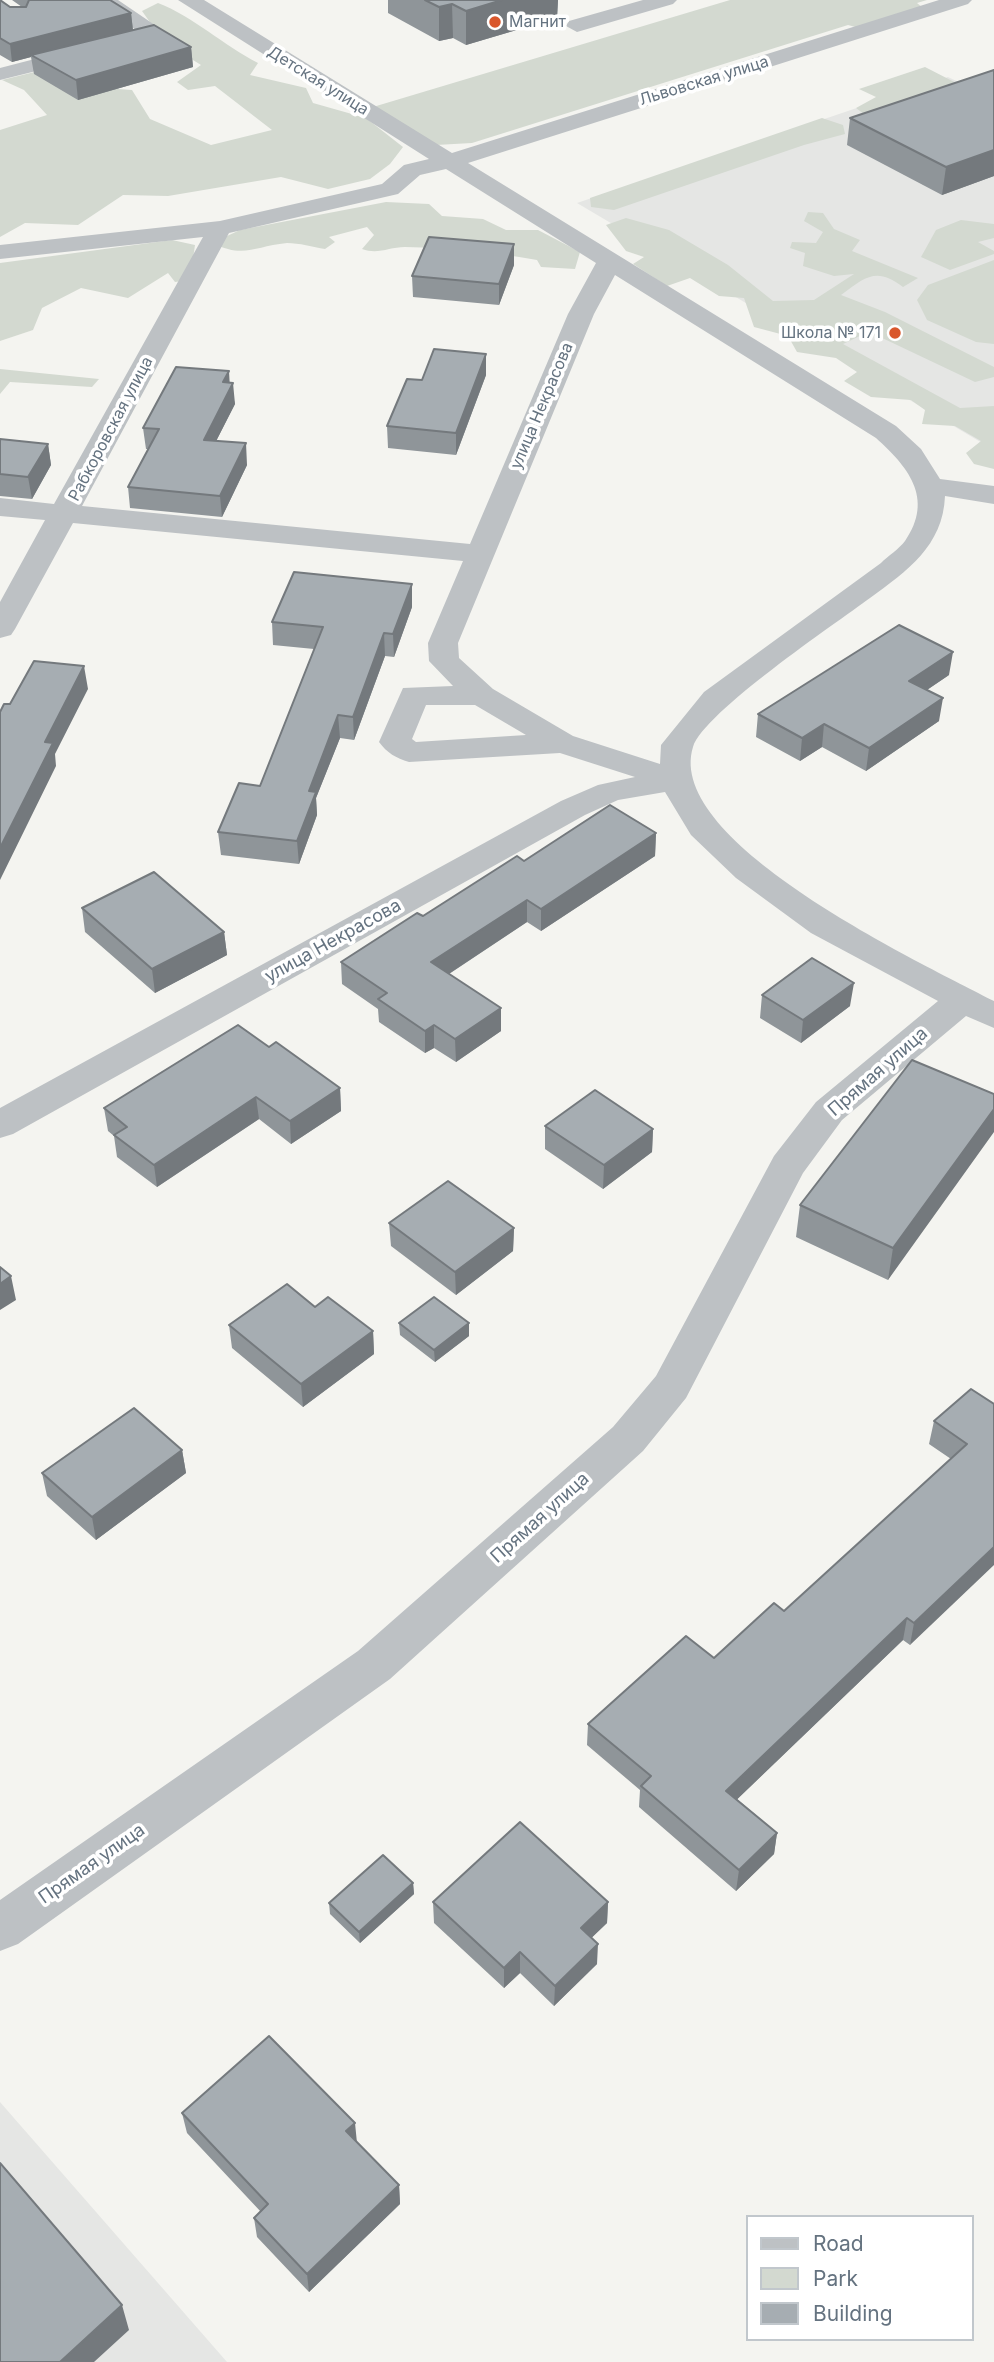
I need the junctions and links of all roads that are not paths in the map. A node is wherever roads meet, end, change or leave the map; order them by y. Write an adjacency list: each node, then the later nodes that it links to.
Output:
1 (104, 0): 6 (street)
2 (189, 0): 7 (street, Детская улица)
3 (666, 0): 5 (street)
4 (961, 0): 7 (street, Львовская улица)
5 (577, 26)
6 (4, 74)
7 (447, 162): 8 (street, Львовская улица); 10 (street, Детская улица)
8 (220, 228): 9 (street, Львовская улица); 14 (street, Рабкоровская улица)
9 (0, 252)
10 (610, 261): 11 (street, Детская улица); 15 (street, улица Некрасова)
11 (931, 486): 12 (street); 19 (street)
12 (994, 495)
13 (0, 507): 14 (street)
14 (65, 513): 15 (street); 16 (street, Рабкоровская улица)
15 (480, 554): 17 (street, улица Некрасова)
16 (0, 629)
17 (482, 696): 18 (street, улица Некрасова); 18 (street)
18 (562, 743): 19 (street, улица Некрасова)
19 (675, 780): 20 (street); 21 (street, улица Некрасова)
20 (979, 1008): 22 (street, Прямая улица)
21 (0, 1125)
22 (0, 1928)

